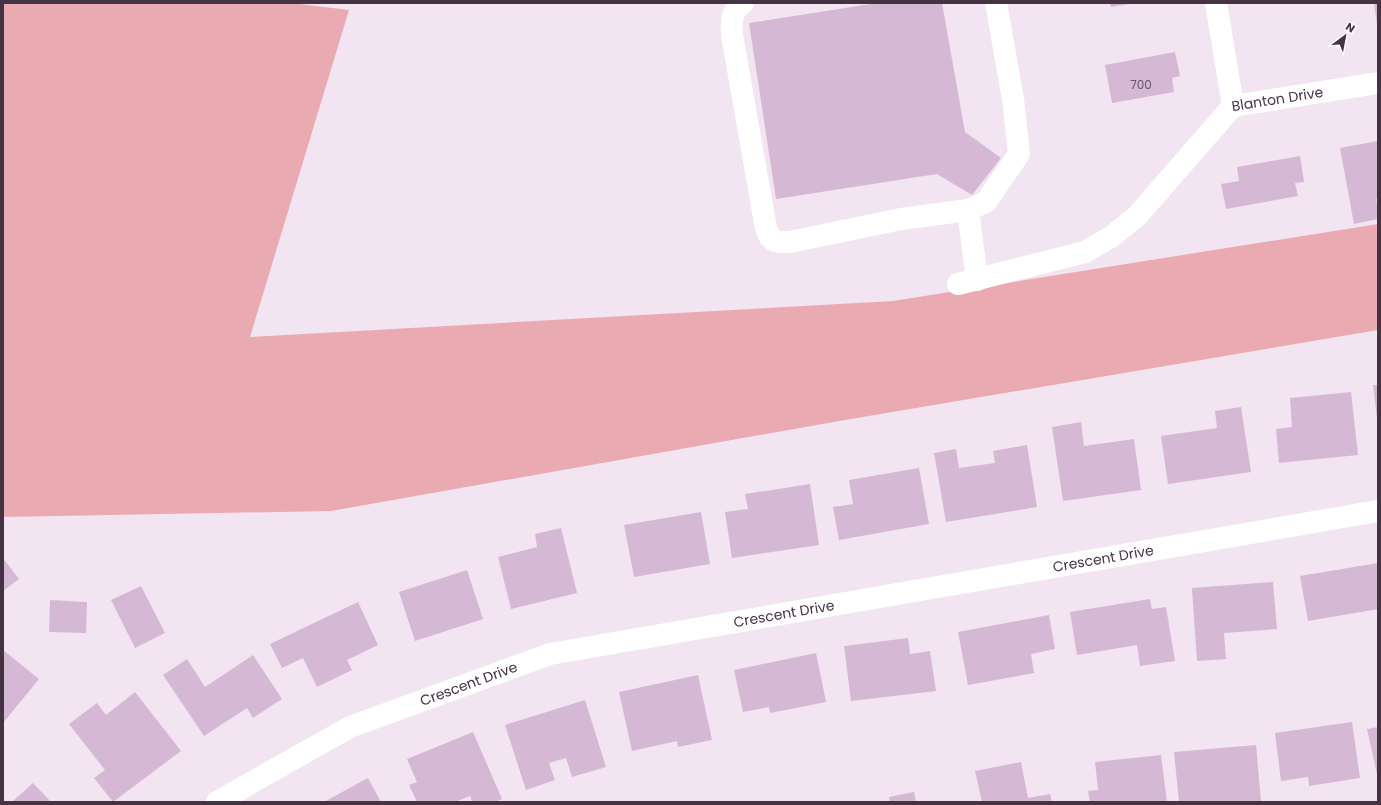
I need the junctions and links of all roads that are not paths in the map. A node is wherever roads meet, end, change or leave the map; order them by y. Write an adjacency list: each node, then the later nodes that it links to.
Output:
1 (743, 3): 6 (street)
2 (996, 3): 6 (street)
3 (1216, 3): 5 (street, Blanton Drive)
4 (1378, 83): 5 (street, Blanton Drive)
5 (1233, 106): 6 (street)
6 (968, 210)
7 (1378, 511): 8 (street, Crescent Drive)
8 (217, 802)

